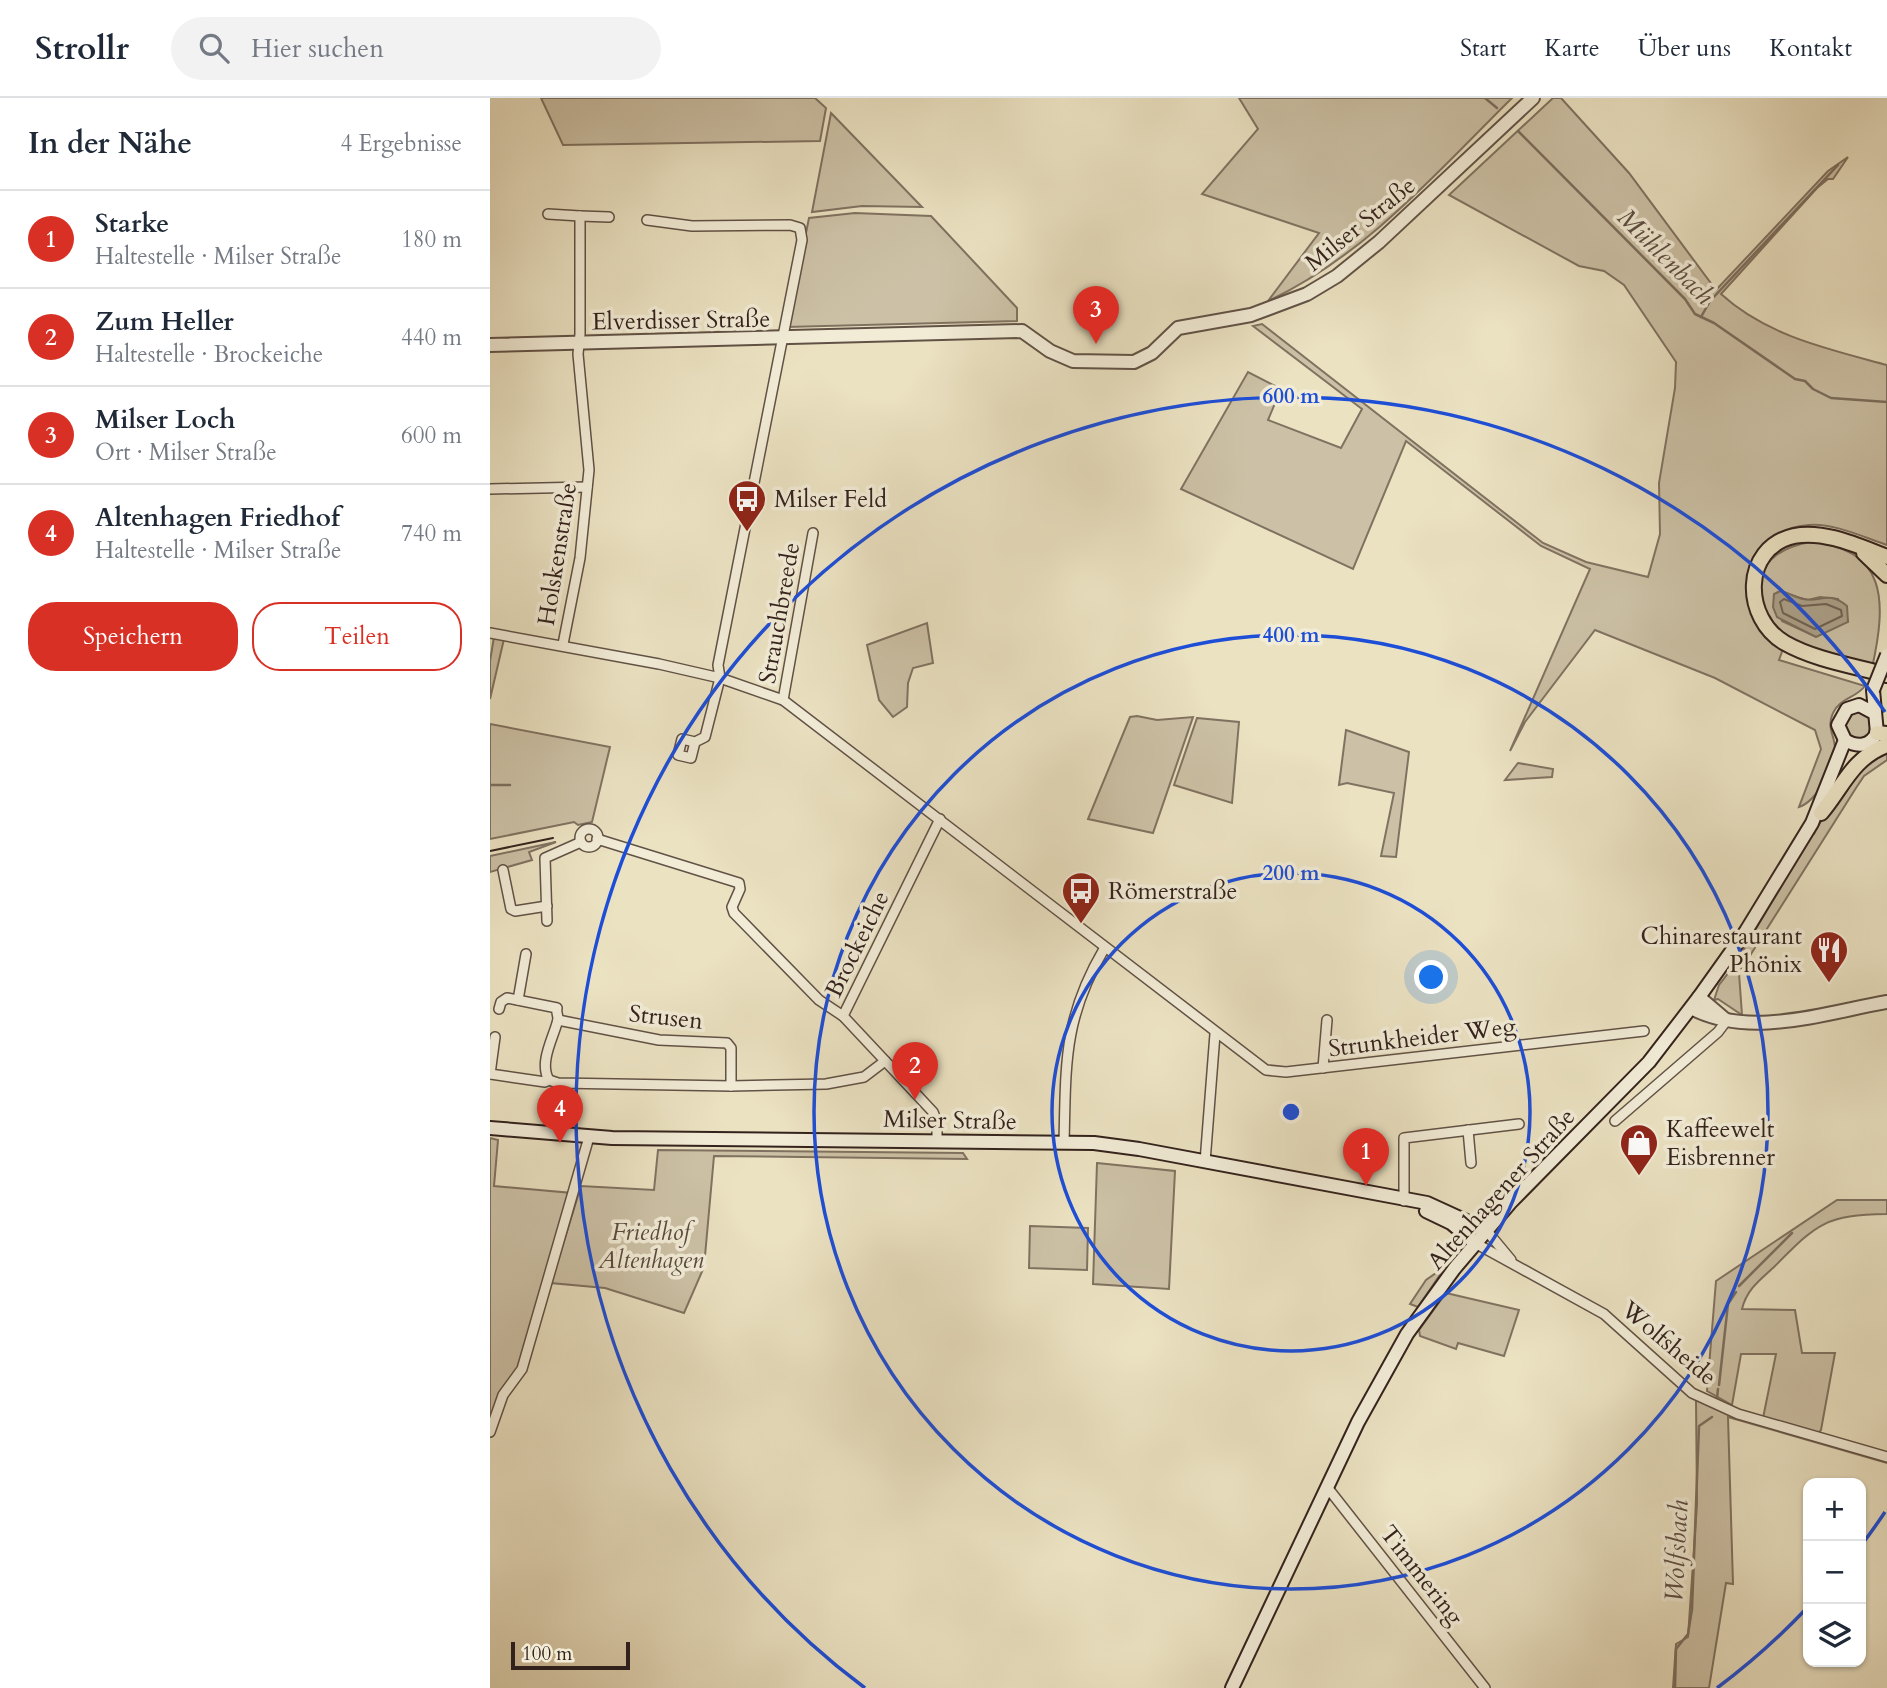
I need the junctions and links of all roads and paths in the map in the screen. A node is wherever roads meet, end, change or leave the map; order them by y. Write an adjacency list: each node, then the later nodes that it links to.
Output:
1 (1533, 98): 6 (main road, Milser Straße)
2 (548, 214): 3 (street)
3 (580, 216): 4 (street); 7 (street, Elverdisser Straße)
4 (609, 217)
5 (647, 220): 6 (street)
6 (783, 339): 7 (main road, Elverdisser Straße); 21 (street)
7 (578, 344): 8 (main road, Elverdisser Straße); 9 (street, Holskenstraße)
8 (490, 345)
9 (587, 487): 10 (street); 18 (street, Holskenstraße)
10 (490, 489)
11 (813, 533): 23 (street, Strauchbreede)
12 (1838, 540): 14 (main road); 16 (main road); 20 (main road)
13 (1887, 549): 15 (main road)
14 (1887, 557)
15 (1753, 560)
16 (1887, 575)
17 (490, 633): 18 (street)
18 (563, 644): 21 (street)
19 (1887, 654): 22 (main road, bridge)
20 (1887, 675)
21 (720, 678): 23 (street); 27 (street)
22 (1873, 691): 24 (main road); 25 (main road)
23 (783, 700): 31 (street)
24 (1858, 705): 25 (main road); 28 (main road)
25 (1874, 713): 26 (main road)
26 (1882, 733): 28 (main road)
27 (695, 742)
28 (1851, 743): 30 (main road, Altenhagener Straße)
29 (1887, 746): 30 (main road)
30 (1817, 818): 37 (main road, Altenhagener Straße)
31 (940, 819): 35 (street); 42 (street, Brockeiche)
32 (503, 870): 33 (street)
33 (547, 906): 34 (street); 42 (street)
34 (548, 921)
35 (1104, 948): 47 (street); 60 (street)
36 (526, 954): 38 (street)
37 (1699, 997): 40 (main road, Altenhagener Straße); 45 (main road)
38 (518, 1000): 41 (street); 43 (street, Strusen)
39 (1887, 1002): 45 (main road)
40 (1691, 1008): 45 (main road); 64 (main road, Altenhagener Straße)
41 (499, 1009)
42 (843, 1016): 49 (street, Brockeiche)
43 (558, 1020): 52 (street); 53 (street, Strusen)
44 (1327, 1020): 50 (street)
45 (1727, 1020): 54 (street)
46 (1644, 1031): 50 (street, Strunkheider Weg)
47 (1215, 1034): 50 (street, Strunkheider Weg); 61 (street)
48 (495, 1037): 51 (street)
49 (885, 1061): 53 (street); 59 (street, Brockeiche)
50 (1323, 1068)
51 (490, 1074): 52 (street)
52 (549, 1080): 53 (street)
53 (731, 1086)
54 (1615, 1121)
55 (1518, 1124): 57 (street)
56 (490, 1128): 58 (main road, Milser Straße)
57 (1468, 1130): 62 (street); 63 (street)
58 (589, 1137): 59 (main road, Milser Straße); 67 (street)
59 (937, 1141): 60 (main road, Milser Straße)
60 (1064, 1143): 61 (main road, Milser Straße)
61 (1205, 1161): 63 (main road, Milser Straße)
62 (1471, 1163)
63 (1404, 1201): 64 (main road, Milser Straße); 65 (main road, Milser Straße)
64 (1486, 1230): 65 (main road, Altenhagener Straße); 66 (street, Wolfsheide)
65 (1475, 1243): 66 (street, Wolfsheide); 69 (main road, Altenhagener Straße)
66 (1514, 1264): 68 (street, Wolfsheide)
67 (490, 1432)
68 (1887, 1457)
69 (1327, 1487): 70 (main road, Altenhagener Straße); 71 (street, Timmering)
70 (1233, 1688)
71 (1485, 1688)

